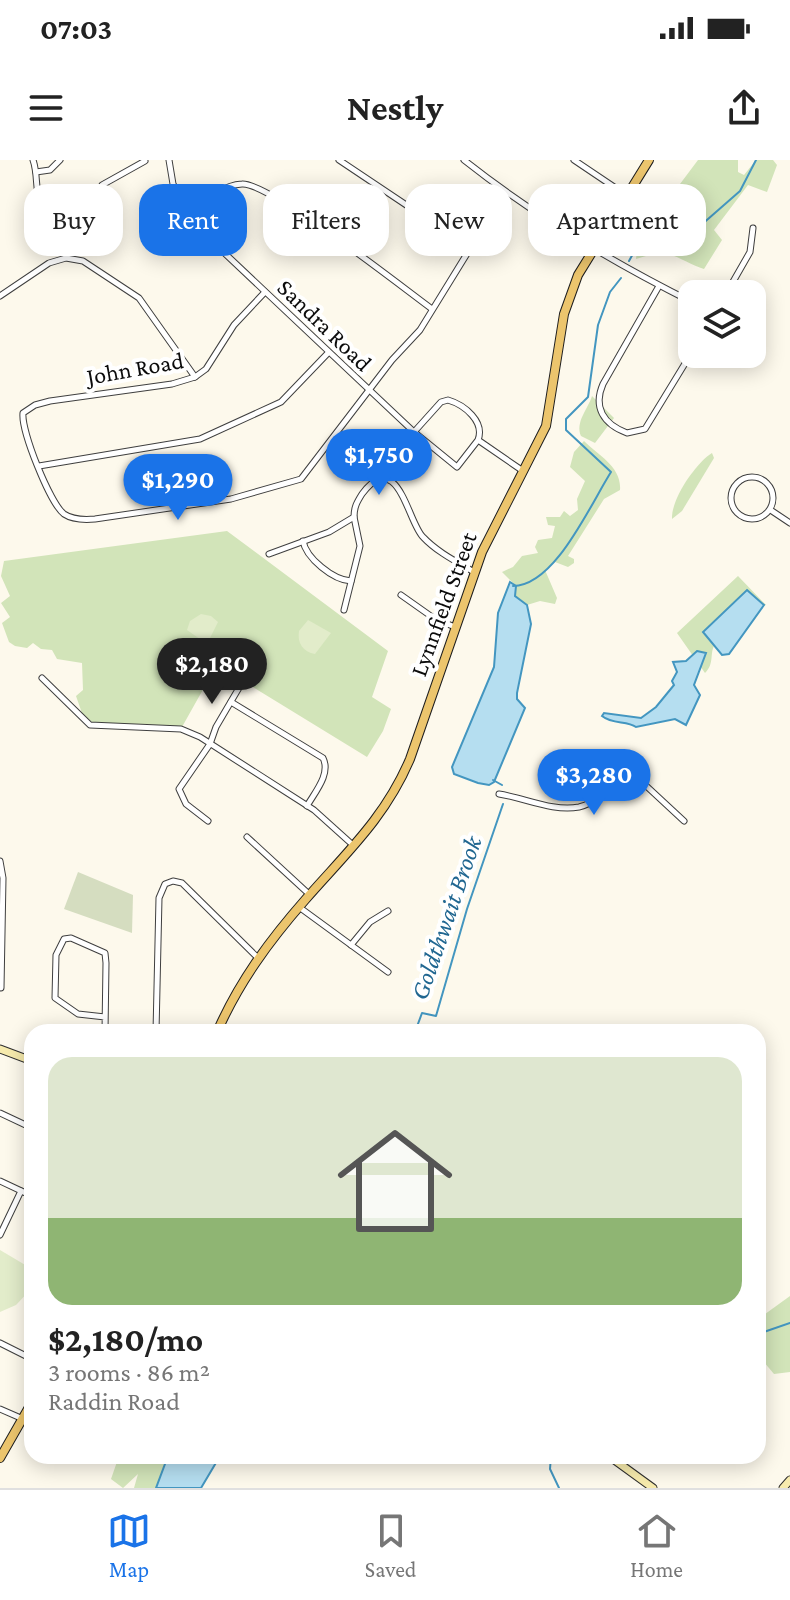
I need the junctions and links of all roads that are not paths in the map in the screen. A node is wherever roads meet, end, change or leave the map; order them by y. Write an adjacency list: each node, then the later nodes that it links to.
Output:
1 (33, 160): 9 (street)
2 (60, 160): 9 (street)
3 (169, 160): 10 (street, Sandra Road)
4 (339, 160): 15 (street)
5 (464, 160): 11 (street)
6 (574, 160): 12 (street)
7 (649, 160): 13 (main road, Lynnfield Street)
8 (145, 161): 9 (street)
9 (36, 172)
10 (174, 184)
11 (495, 184)
12 (610, 184)
13 (633, 184)
14 (247, 186): 26 (street)
15 (405, 204)
16 (753, 228): 21 (street)
17 (227, 256): 23 (street, Sandra Road)
18 (464, 256): 26 (street)
19 (588, 256): 34 (main road, Lynnfield Street)
20 (604, 256): 22 (street)
21 (734, 280)
22 (659, 286): 24 (street); 28 (street)
23 (265, 292): 27 (street, Sandra Road); 29 (street, John Road)
24 (678, 295)
25 (0, 296): 29 (street)
26 (432, 309): 30 (street)
27 (328, 353): 30 (street, Sandra Road); 33 (street)
28 (682, 368)
29 (195, 377): 33 (street, John Road)
30 (368, 390): 31 (street, Sandra Road); 33 (street)
31 (414, 432): 32 (street, Sandra Road); 32 (street)
32 (478, 440): 34 (street)
33 (39, 466)
34 (523, 471): 40 (main road, Lynnfield Street)
35 (772, 511): 35 (street); 37 (street)
36 (354, 517): 38 (street); 40 (street); 41 (street)
37 (790, 523)
38 (303, 541): 39 (street); 41 (street)
39 (269, 554)
40 (474, 572): 44 (main road, Lynnfield Street)
41 (352, 581): 43 (street)
42 (401, 595): 44 (street)
43 (344, 610)
44 (455, 627): 54 (main road, Lynnfield Street)
45 (42, 678): 48 (street)
46 (243, 681): 47 (street)
47 (231, 702): 48 (street); 50 (street)
48 (210, 744): 50 (street); 51 (street)
49 (499, 794): 52 (street)
50 (307, 806): 54 (street)
51 (208, 821)
52 (684, 821)
53 (247, 837): 56 (street)
54 (354, 846): 56 (main road, Lynnfield Street)
55 (0, 861): 62 (street)
56 (310, 895): 57 (main road, Lynnfield Street)
57 (299, 907): 59 (street); 60 (main road, Lynnfield Street)
58 (388, 911): 59 (street)
59 (351, 945): 61 (street)
60 (258, 958): 65 (street); 66 (main road, Lynnfield Street)
61 (388, 972)
62 (1, 988)
63 (105, 1017): 63 (street); 64 (street)
64 (105, 1024)
65 (156, 1024)
66 (221, 1024)
67 (0, 1049): 68 (main road)
68 (24, 1058)
69 (0, 1113): 70 (street)
70 (24, 1124)
71 (0, 1181): 72 (street)
72 (21, 1191): 73 (street); 74 (street)
73 (24, 1192)
74 (0, 1235)
75 (0, 1343): 76 (street)
76 (24, 1355)
77 (0, 1409): 78 (street)
78 (23, 1419): 79 (main road)
79 (0, 1458)
80 (620, 1464): 82 (main road)
81 (790, 1480): 83 (main road)
82 (653, 1488)
83 (783, 1488)

